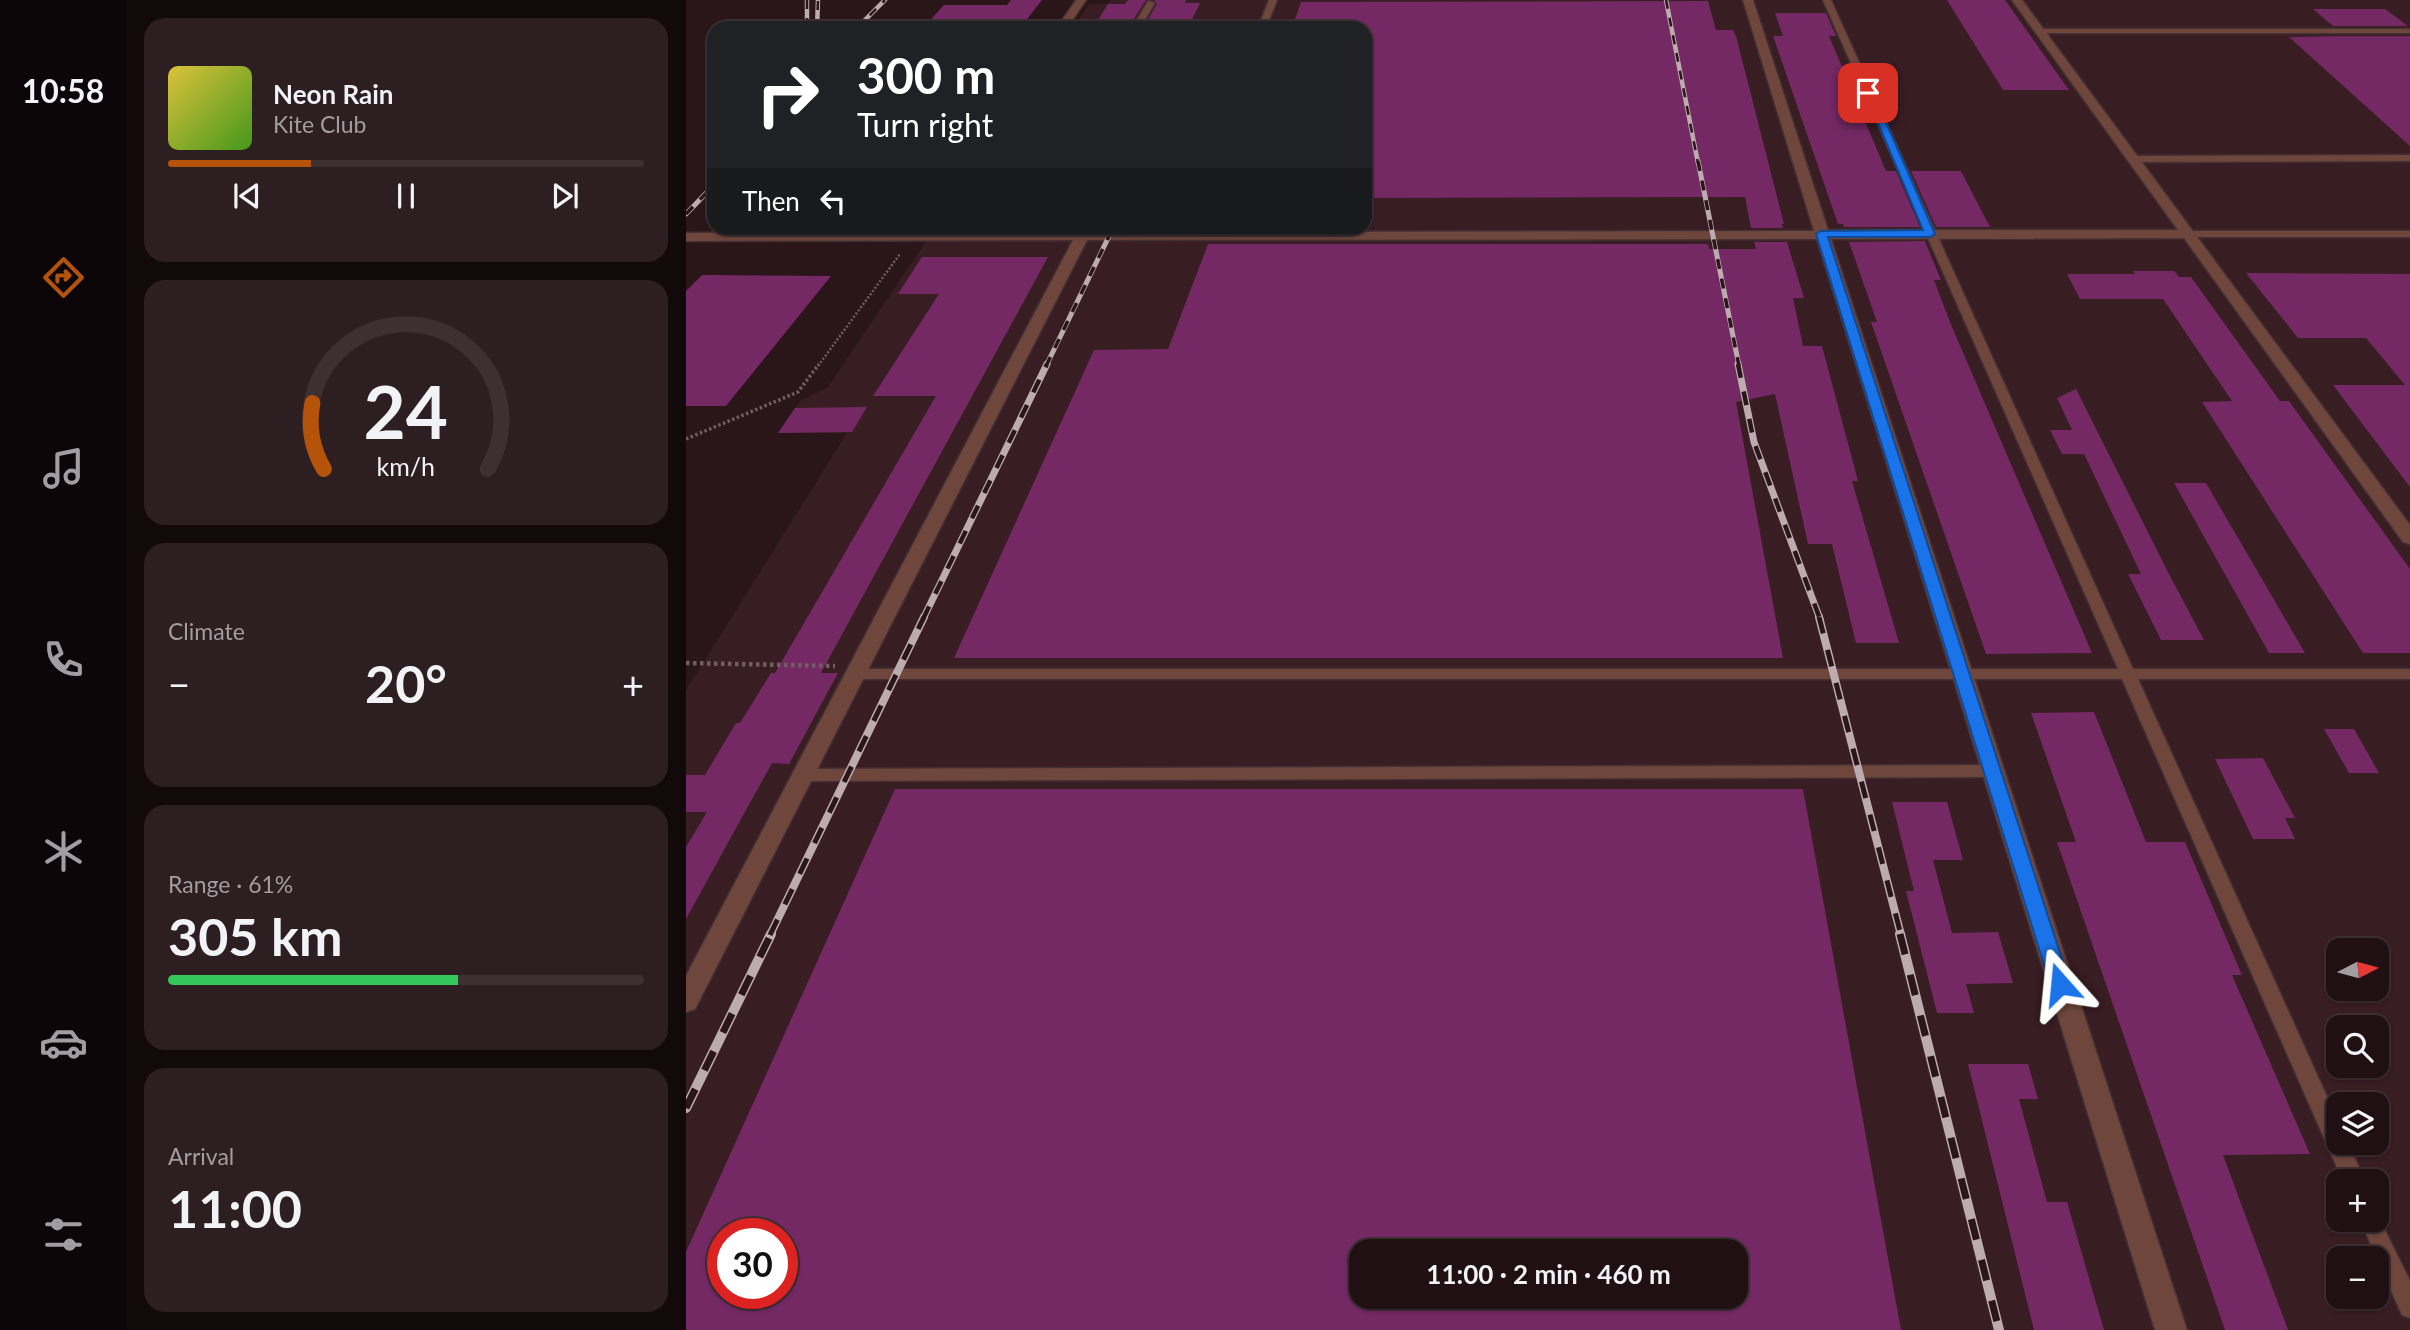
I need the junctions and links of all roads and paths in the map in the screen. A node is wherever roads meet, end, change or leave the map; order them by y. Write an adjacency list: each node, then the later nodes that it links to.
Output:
1 (1082, 0): 7 (street)
2 (1273, 0): 9 (lane)
3 (1748, 0): 15 (street)
4 (1827, 0): 16 (lane)
5 (2017, 0): 11 (street)
6 (1151, 3): 8 (lane)
7 (1067, 21)
8 (1140, 21)
9 (1265, 21)
10 (2410, 30): 11 (lane)
11 (2040, 31): 13 (street)
12 (2410, 158): 13 (lane)
13 (2132, 159): 17 (street)
14 (1372, 233): 15 (street)
15 (1821, 234): 16 (street); 27 (street)
16 (1930, 234): 17 (street); 28 (lane)
17 (2187, 234): 18 (lane); 24 (street)
18 (2410, 234)
19 (778, 235): 22 (street)
20 (914, 235): 23 (path)
21 (1083, 235): 26 (street)
22 (686, 237)
23 (686, 439)
24 (2410, 537)
25 (686, 663): 26 (path)
26 (858, 670): 27 (lane); 31 (street)
27 (1960, 672): 28 (lane); 30 (street)
28 (2126, 673): 29 (lane); 33 (lane)
29 (2410, 674)
30 (1992, 771): 31 (lane); 36 (street)
31 (804, 775): 32 (street)
32 (686, 1002)
33 (2349, 1169)
34 (2376, 1232): 35 (lane)
35 (2410, 1307)
36 (2171, 1330)

